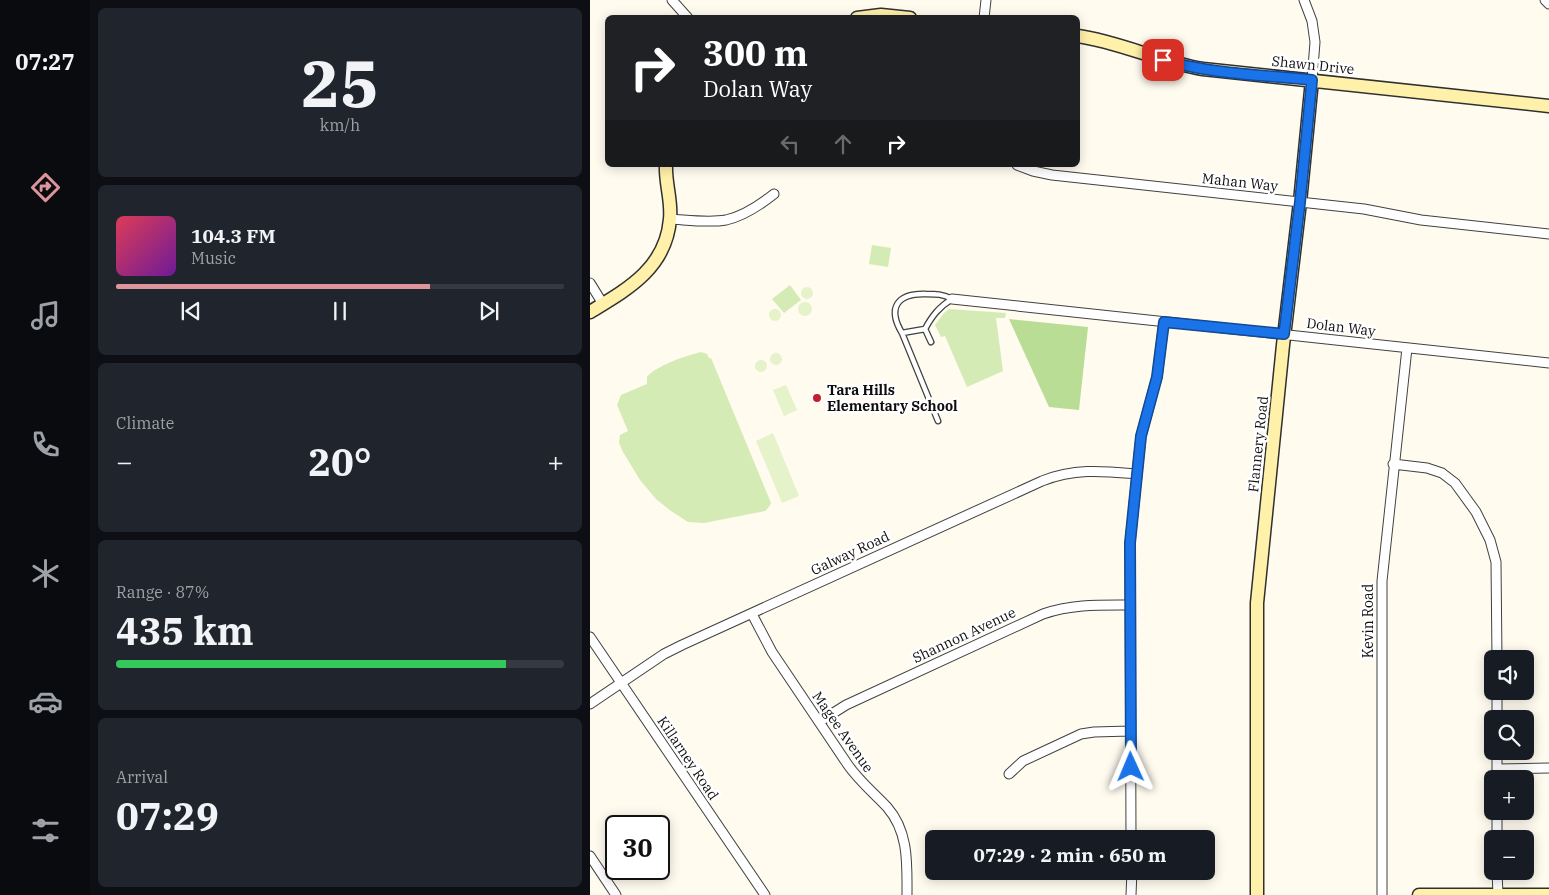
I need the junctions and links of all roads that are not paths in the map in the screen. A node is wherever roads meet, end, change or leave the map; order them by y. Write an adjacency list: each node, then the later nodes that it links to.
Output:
1 (672, 0): 6 (street)
2 (986, 0): 7 (street)
3 (1304, 0): 9 (street, Flannery Road)
4 (1545, 0): 5 (street)
5 (1549, 4)
6 (685, 15)
7 (984, 15)
8 (1080, 36): 9 (street, Shawn Drive)
9 (1312, 80): 10 (street, Shawn Drive); 14 (street, Flannery Road)
10 (1549, 106)
11 (666, 167): 15 (street)
12 (1023, 167): 14 (street, Mahan Way)
13 (774, 194): 15 (street)
14 (1300, 202): 16 (street, Mahan Way); 24 (street, Flannery Road)
15 (670, 219): 19 (street)
16 (1549, 234)
17 (590, 283): 19 (street)
18 (952, 299): 21 (street, Dolan Way); 22 (lane); 23 (lane)
19 (603, 304): 20 (street)
20 (590, 312)
21 (1164, 322): 24 (street, Dolan Way); 30 (street)
22 (925, 329): 23 (lane); 25 (lane)
23 (902, 333): 28 (lane)
24 (1284, 334): 26 (street, Dolan Way); 51 (street, Flannery Road)
25 (930, 342)
26 (1407, 348): 27 (street, Dolan Way); 29 (street, Kevin Road)
27 (1549, 363)
28 (938, 421)
29 (1393, 464): 34 (street); 52 (street, Kevin Road)
30 (1137, 474): 31 (street); 32 (street, Galway Road)
31 (1130, 605): 37 (street, Shannon Avenue); 38 (street)
32 (752, 614): 35 (street, Galway Road); 37 (street, Magee Avenue)
33 (590, 637): 35 (street, Killarney Road)
34 (1497, 650)
35 (621, 684): 36 (street, Galway Road); 48 (street, Killarney Road)
36 (590, 704)
37 (819, 722): 49 (street, Magee Avenue)
38 (1130, 732): 42 (street); 43 (street)
39 (1497, 760): 41 (street)
40 (1549, 768): 41 (street)
41 (1497, 769)
42 (1009, 774)
43 (1131, 830)
44 (590, 856): 47 (street)
45 (1132, 880): 50 (street)
46 (1498, 880): 54 (street)
47 (616, 895)
48 (764, 895)
49 (907, 895)
50 (1132, 895)
51 (1257, 895)
52 (1382, 895)
53 (1419, 895): 54 (street)
54 (1498, 895): 55 (street)
55 (1549, 895)

